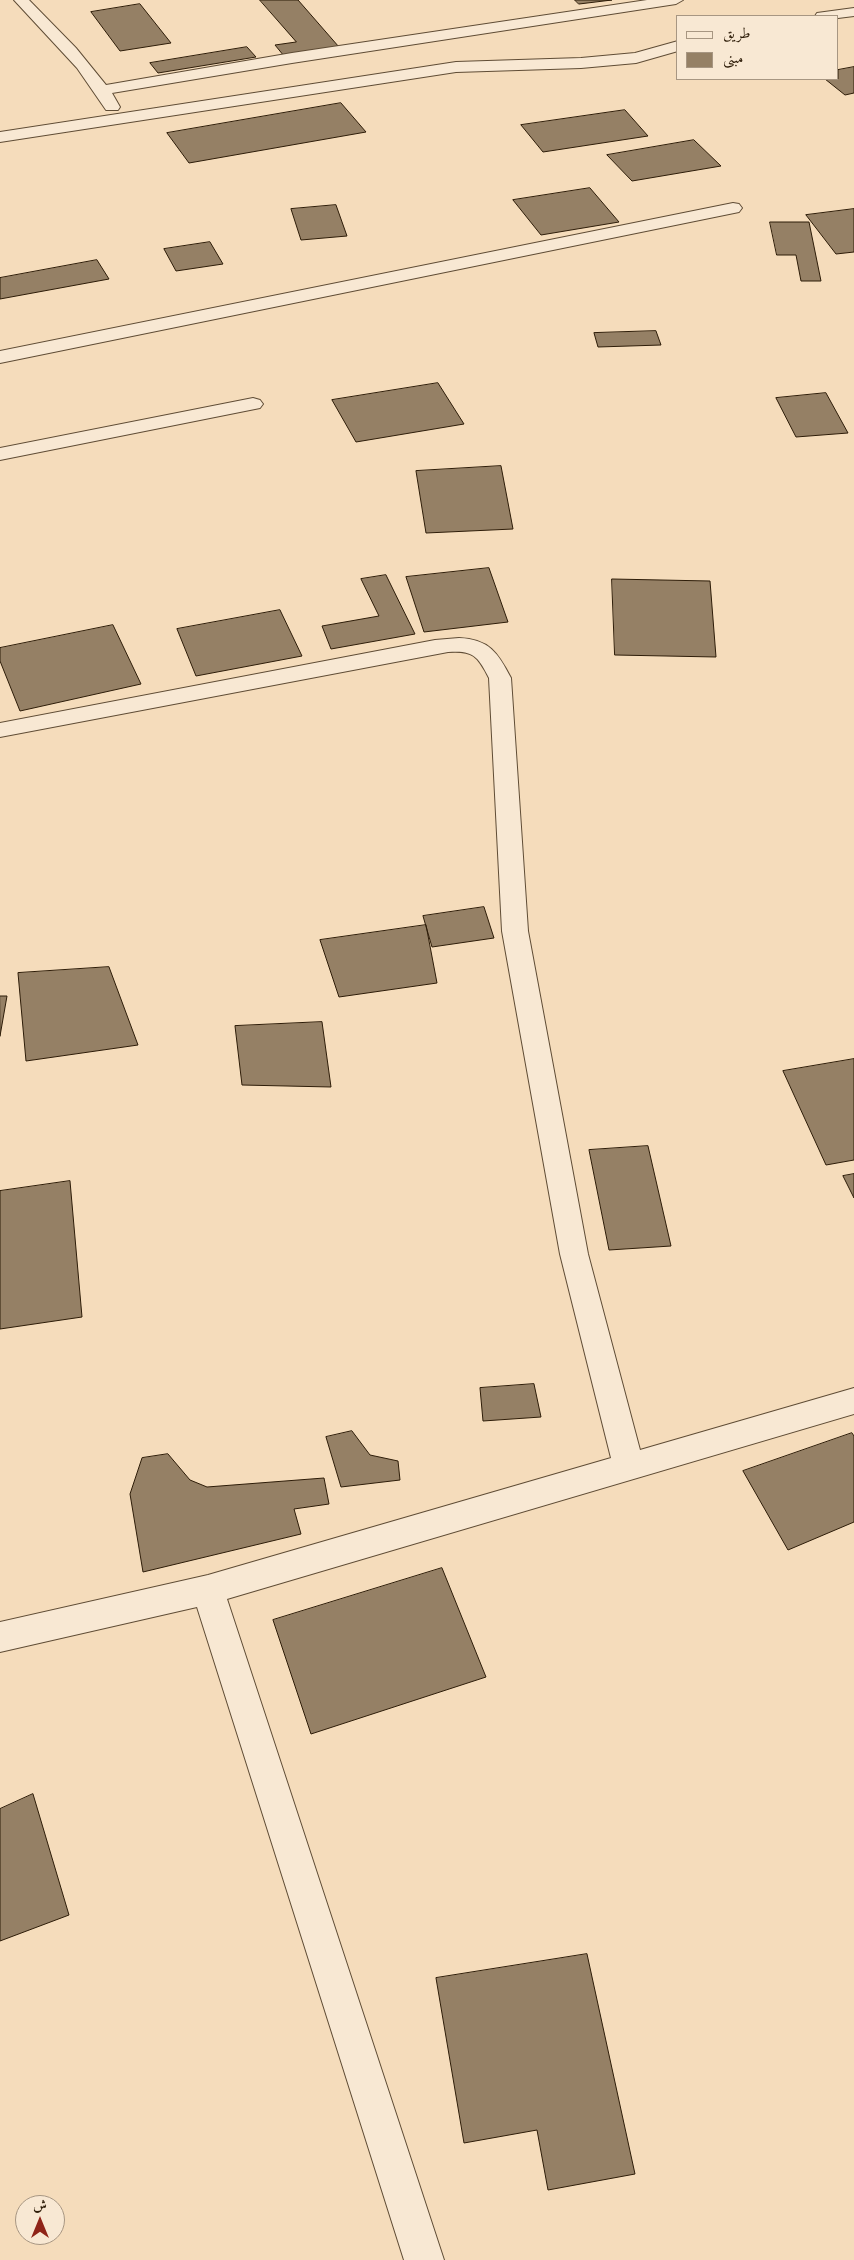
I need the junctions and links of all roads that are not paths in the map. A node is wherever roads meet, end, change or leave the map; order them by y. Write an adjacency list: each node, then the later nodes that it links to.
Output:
1 (21, 0): 6 (street)
2 (676, 0): 6 (street)
3 (854, 12): 4 (street)
4 (830, 15)
5 (676, 46): 7 (street)
6 (103, 90): 7 (street)
7 (119, 119): 8 (street)
8 (0, 137)
9 (733, 208): 10 (street)
10 (0, 357)
11 (253, 404): 12 (street)
12 (0, 454)
13 (0, 730): 15 (street)
14 (854, 1402): 15 (street)
15 (629, 1466): 16 (street)
16 (208, 1590): 17 (street); 18 (street)
17 (0, 1637)
18 (424, 2260)

